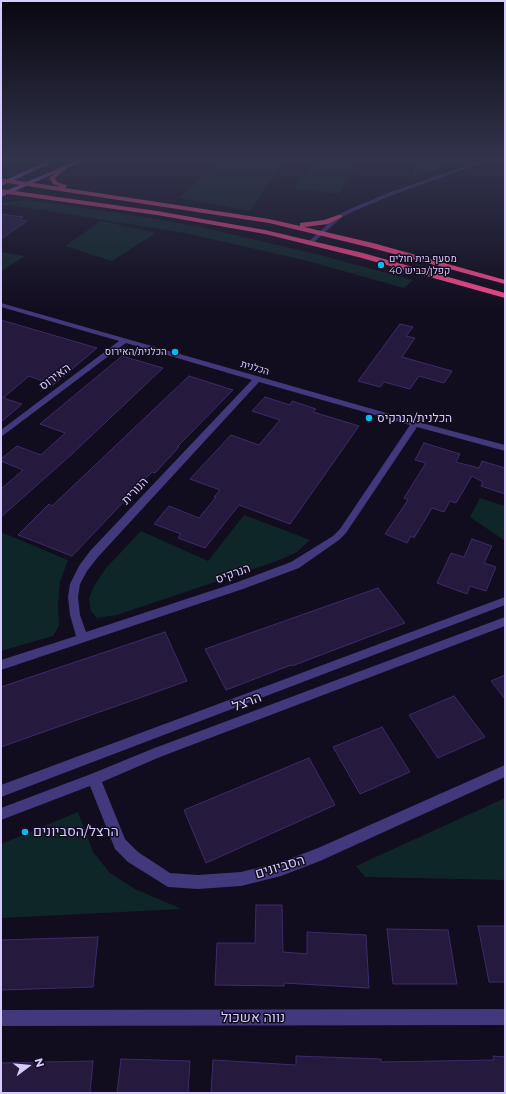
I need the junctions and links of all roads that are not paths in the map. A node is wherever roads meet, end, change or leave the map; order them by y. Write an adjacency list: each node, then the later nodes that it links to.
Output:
1 (151, 212): 8 (highway)
2 (216, 212): 6 (highway)
3 (349, 212): 4 (street)
4 (340, 216): 5 (street); 6 (highway)
5 (334, 222): 7 (street); 9 (highway)
6 (281, 224): 7 (highway)
7 (320, 232): 8 (street); 9 (highway)
8 (311, 242): 11 (highway)
9 (361, 243): 10 (highway)
10 (505, 282)
11 (505, 296)
12 (2, 306): 13 (street, הכלנית)
13 (124, 341): 14 (street, הכלנית); 16 (street, האירוס)
14 (257, 379): 15 (street, הכלנית); 20 (street, הנורית)
15 (415, 424): 17 (street, הכלנית); 20 (street, הנרקיס)
16 (1, 434)
17 (505, 448)
18 (505, 601): 24 (street, הרצל)
19 (505, 621): 23 (street, הרצל)
20 (82, 638): 21 (street, הנרקיס)
21 (1, 664)
22 (505, 771): 23 (street, הסביונים)
23 (94, 779): 25 (street, הרצל)
24 (1, 791)
25 (1, 814)
26 (505, 1017): 27 (street, נווה אשכול)
27 (1, 1018)

